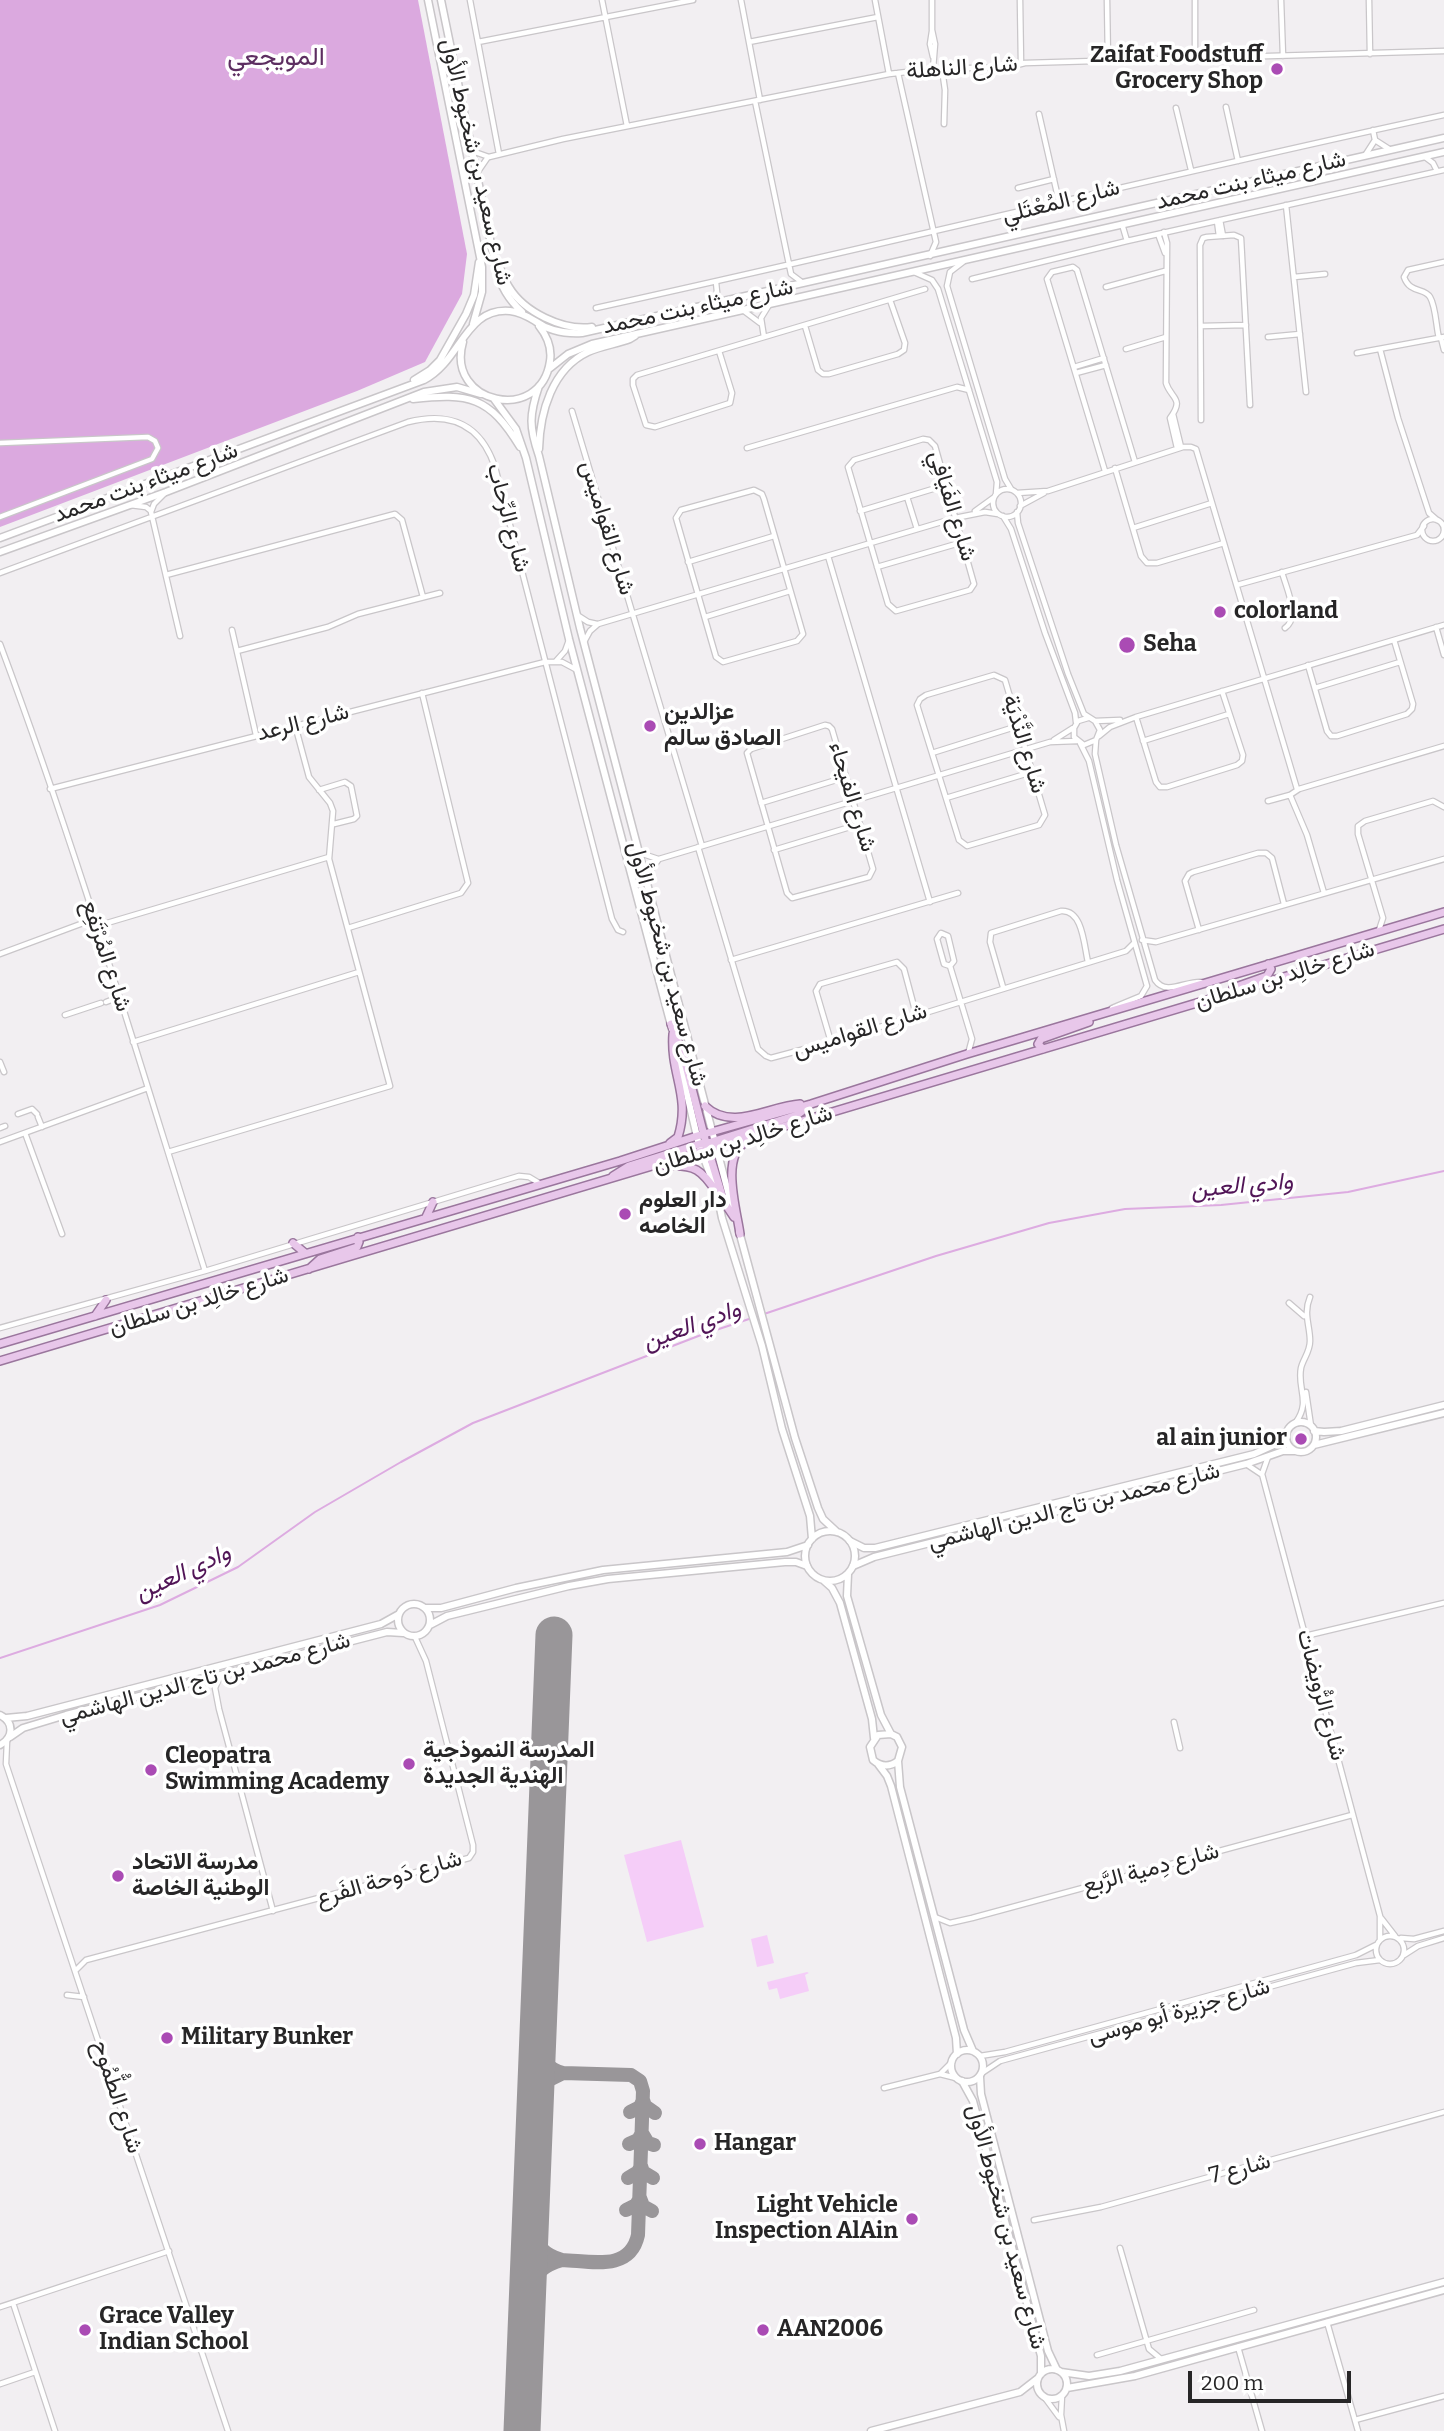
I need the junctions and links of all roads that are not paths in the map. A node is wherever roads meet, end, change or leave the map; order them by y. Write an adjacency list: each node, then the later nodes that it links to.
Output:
1 (428, 0): 64 (main road, شارع سعيد بن شخبوط الأول)
2 (441, 0): 38 (main road, شارع سعيد بن شخبوط الأول)
3 (470, 0): 16 (street)
4 (603, 0): 15 (street)
5 (693, 0): 15 (street)
6 (741, 0): 17 (street)
7 (874, 0): 14 (street)
8 (932, 0): 24 (street)
9 (1020, 0): 23 (street)
10 (1107, 0): 22 (street)
11 (1195, 0): 21 (street)
12 (1281, 0): 20 (street)
13 (1369, 0): 19 (street)
14 (878, 17): 17 (street); 27 (street)
15 (606, 18): 16 (street); 34 (street)
16 (478, 42): 41 (street)
17 (750, 42): 28 (street)
18 (1444, 51): 19 (street, شارع الناهلة)
19 (1370, 54): 20 (street, شارع الناهلة)
20 (1283, 56): 21 (street, شارع الناهلة)
21 (1195, 58): 22 (street, شارع الناهلة)
22 (1108, 61): 23 (street, شارع الناهلة)
23 (1021, 64): 25 (street, شارع الناهلة)
24 (933, 69): 25 (street, شارع الناهلة); 26 (street, شارع الناهلة)
25 (942, 69): 33 (street)
26 (898, 73): 27 (street, شارع الناهلة); 56 (street)
27 (889, 74): 28 (street, شارع الناهلة)
28 (758, 100): 34 (street, شارع الناهلة); 68 (street)
29 (1226, 107): 45 (street)
30 (1176, 108): 47 (street)
31 (1040, 114): 50 (street)
32 (1444, 115): 35 (street, شارع المُعْتَلي)
33 (944, 124)
34 (627, 126): 41 (street, شارع الناهلة)
35 (1373, 130): 37 (street); 45 (street, شارع المُعْتَلي)
36 (1444, 138): 39 (main road, شارع ميثاء بنت محمد)
37 (1375, 140): 39 (street); 42 (street)
38 (470, 148): 44 (street); 49 (main road, شارع سعيد بن شخبوط الأول)
39 (1390, 149): 42 (main road, شارع ميثاء بنت محمد)
40 (1443, 152): 43 (main road, شارع ميثاء بنت محمد); 46 (street)
41 (499, 154): 44 (street, شارع الناهلة)
42 (1365, 156): 61 (main road, شارع ميثاء بنت محمد)
43 (1423, 156): 46 (street); 55 (main road, شارع ميثاء بنت محمد)
44 (489, 157): 49 (street)
45 (1238, 161): 47 (street, شارع المُعْتَلي)
46 (1437, 169): 48 (street); 53 (street)
47 (1191, 170): 52 (street, شارع المُعْتَلي)
48 (1444, 170)
49 (475, 176): 62 (main road, شارع سعيد بن شخبوط الأول)
50 (1054, 179): 51 (street); 52 (street)
51 (1018, 187)
52 (1059, 202): 56 (street, شارع المُعْتَلي)
53 (1286, 205): 54 (street); 74 (street)
54 (1219, 221): 57 (street); 58 (street)
55 (1122, 224): 59 (street); 66 (main road, شارع ميثاء بنت محمد)
56 (934, 233): 60 (street); 68 (street, شارع المُعْتَلي)
57 (1161, 233): 59 (street); 70 (street)
58 (1221, 236): 93 (street); 95 (street)
59 (1126, 241): 65 (street)
60 (936, 242): 61 (street); 63 (street)
61 (948, 252): 63 (main road, شارع ميثاء بنت محمد)
62 (494, 254): 88 (main road, شارع سعيد بن شخبوط الأول); 90 (main road)
63 (929, 256): 77 (main road, شارع ميثاء بنت محمد)
64 (479, 257): 92 (main road, شارع سعيد بن شخبوط الأول); 116 (main road)
65 (1059, 257): 69 (street); 75 (street)
66 (965, 261): 71 (main road, شارع ميثاء بنت محمد); 134 (street)
67 (1444, 262): 102 (street)
68 (790, 266): 72 (street); 76 (street, شارع المُعْتَلي)
69 (1062, 270): 108 (street); 110 (street)
70 (1165, 271): 78 (street); 100 (street)
71 (913, 272): 85 (main road, شارع ميثاء بنت محمد); 113 (street)
72 (791, 274): 77 (street); 79 (street)
73 (1325, 274): 74 (street)
74 (1294, 277): 97 (street)
75 (972, 279)
76 (716, 282): 81 (street); 86 (street, شارع المُعْتَلي)
77 (805, 284): 79 (main road, شارع ميثاء بنت محمد)
78 (1106, 287)
79 (784, 288): 82 (main road, شارع ميثاء بنت محمد)
80 (925, 289): 83 (street)
81 (717, 292): 82 (street); 84 (street)
82 (728, 300): 84 (main road, شارع ميثاء بنت محمد)
83 (890, 300): 94 (street); 94 (street)
84 (712, 304): 90 (main road, شارع ميثاء بنت محمد)
85 (770, 304): 87 (main road, شارع ميثاء بنت محمد); 91 (street)
86 (596, 307)
87 (744, 311): 91 (street); 96 (main road, شارع ميثاء بنت محمد)
88 (526, 316): 89 (main road, شارع ميثاء بنت محمد); 92 (main road, شارع ميثاء بنت محمد)
89 (536, 322): 90 (main road, شارع ميثاء بنت محمد); 111 (main road)
90 (628, 323)
91 (760, 324): 99 (street)
92 (472, 325): 98 (main road, شارع ميثاء بنت محمد)
93 (1246, 325): 95 (street); 122 (street)
94 (806, 326): 99 (street)
95 (1201, 327): 124 (street)
96 (639, 333): 111 (main road, شارع ميثاء بنت محمد); 128 (main road)
97 (1300, 334): 101 (street); 118 (street)
98 (464, 337): 116 (main road, شارع ميثاء بنت محمد); 119 (main road)
99 (764, 337): 106 (street)
100 (1166, 337): 103 (street); 127 (street)
101 (1268, 337)
102 (1441, 338): 104 (street); 105 (street)
103 (1126, 349)
104 (1380, 349): 107 (street); 144 (street)
105 (1444, 350)
106 (719, 351): 106 (street)
107 (1357, 353)
108 (1104, 358): 109 (street); 110 (street)
109 (1106, 365): 112 (street); 130 (street)
110 (1074, 367): 112 (street)
111 (549, 369): 114 (main road)
112 (1076, 373): 132 (street)
113 (966, 378): 115 (street); 117 (street)
114 (539, 386): 120 (main road); 128 (main road, شارع سعيد بن شخبوط الأول)
115 (957, 387): 117 (street); 126 (street)
116 (401, 388): 157 (main road, شارع ميثاء بنت محمد)
117 (969, 390): 138 (street)
118 (1306, 392)
119 (481, 394): 120 (main road); 121 (main road, شارع ميثاء بنت محمد)
120 (494, 399): 129 (main road, شارع سعيد بن شخبوط الأول)
121 (403, 400): 129 (main road); 136 (main road, شارع ميثاء بنت محمد)
122 (1250, 405)
123 (572, 411): 175 (street, شارع القواميس)
124 (1200, 420)
125 (0, 443): 148 (street)
126 (747, 448)
127 (1179, 448): 130 (street); 140 (street)
128 (539, 456): 176 (main road, شارع سعيد بن شخبوط الأول)
129 (526, 458): 184 (main road, شارع سعيد بن شخبوط الأول)
130 (1135, 462): 131 (street)
131 (1115, 468): 132 (street); 152 (street)
132 (1105, 471): 135 (street)
133 (946, 485): 139 (street); 143 (street, شارع الفَيَافِي); 149 (street, شارع الفَيَافِي)
134 (1011, 489): 137 (street); 138 (street)
135 (1048, 491): 137 (street); 142 (street)
136 (166, 492): 141 (main road, شارع ميثاء بنت محمد); 145 (street)
137 (1017, 493): 142 (street)
138 (995, 496): 146 (street); 147 (street)
139 (907, 497): 143 (street); 153 (street)
140 (1212, 503): 152 (street); 160 (street)
141 (129, 505): 145 (street); 162 (main road, شارع ميثاء بنت محمد)
142 (1019, 509): 147 (street); 201 (street)
143 (860, 511): 161 (street, شارع الفَيَافِي)
144 (1429, 513): 150 (street); 151 (street)
145 (152, 514): 168 (street, شارع الرِّحاب); 169 (street); 191 (street, شارع الرِّحاب)
146 (970, 514): 147 (street); 149 (street)
147 (1000, 515): 206 (street)
148 (0, 517)
149 (955, 518): 153 (street); 159 (street, شارع الفَيَافِي)
150 (1440, 521): 151 (street); 154 (street)
151 (1425, 524): 155 (street); 158 (street)
152 (1133, 528): 160 (street)
153 (917, 529): 161 (street)
154 (1444, 533): 158 (street)
155 (1417, 535): 158 (street); 167 (street)
156 (774, 536): 164 (street); 164 (street); 166 (street)
157 (0, 538)
158 (1426, 538)
159 (963, 542): 165 (street); 165 (street, شارع الفَيَافِي)
160 (1224, 543): 170 (street)
161 (870, 544): 163 (street); 165 (street, شارع الفَيَافِي)
162 (0, 552)
163 (828, 556): 166 (street); 218 (street)
164 (688, 562): 173 (street)
165 (877, 567)
166 (784, 569): 171 (street); 173 (street)
167 (1282, 572): 170 (street); 181 (street)
168 (0, 573)
169 (166, 575): 174 (street); 183 (street)
170 (1237, 586): 195 (street)
171 (790, 591): 177 (street); 177 (street)
172 (440, 593): 174 (street)
173 (698, 594): 175 (street); 177 (street)
174 (423, 597): 188 (street)
175 (633, 614): 178 (street); 231 (street, شارع القواميس)
176 (577, 615): 178 (street); 186 (main road, شارع سعيد بن شخبوط الأول)
177 (705, 617)
178 (598, 624): 186 (street)
179 (1444, 625): 180 (street)
180 (1436, 627): 185 (street); 189 (street)
181 (1285, 628)
182 (232, 630): 188 (street)
183 (180, 636)
184 (569, 639): 190 (street); 194 (main road, شارع سعيد بن شخبوط الأول)
185 (1394, 640): 192 (street); 193 (street)
186 (584, 643): 232 (main road, شارع سعيد بن شخبوط الأول)
187 (0, 644): 219 (street, شارع المُرْتَفِع)
188 (237, 651): 207 (street)
189 (1444, 655)
190 (556, 661): 191 (street, شارع الرعد); 194 (street, شارع الرعد)
191 (545, 662): 198 (street, شارع الرعد); 251 (street, شارع الرِّحاب)
192 (1400, 662): 196 (street); 196 (street)
193 (1308, 665): 195 (street); 196 (street)
194 (578, 671): 274 (main road, شارع سعيد بن شخبوط الأول)
195 (1264, 678): 197 (street); 220 (street)
196 (1315, 688)
197 (1222, 691): 199 (street); 200 (street)
198 (422, 694): 204 (street, شارع الرعد); 248 (street)
199 (1229, 714): 209 (street); 209 (street)
200 (1136, 716): 202 (street); 209 (street)
201 (1088, 718): 203 (street); 206 (street)
202 (1128, 719): 203 (street); 208 (street)
203 (1095, 721): 208 (street)
204 (295, 725): 207 (street, شارع الرعد); 221 (street)
205 (1018, 726): 213 (street, شارع النَّدْيَة); 214 (street); 214 (street, شارع النَّدْيَة)
206 (1074, 726): 210 (street); 211 (street)
207 (256, 735): 219 (street, شارع الرعد)
208 (1098, 738): 211 (street); 253 (street)
209 (1143, 741)
210 (1050, 742): 211 (street); 213 (street)
211 (1079, 742): 255 (street)
212 (1444, 746): 220 (street)
213 (1025, 750): 215 (street, شارع النَّدْيَة); 216 (street)
214 (932, 753): 216 (street, شارع النَّدْيَة)
215 (1032, 772): 223 (street); 223 (street, شارع النَّدْيَة)
216 (939, 775): 218 (street); 223 (street, شارع النَّدْيَة)
217 (846, 777): 224 (street, شارع الفيحاء); 226 (street); 226 (street, شارع الفيحاء)
218 (896, 788): 224 (street); 241 (street)
219 (50, 789): 245 (street, شارع المُرْتَفِع)
220 (1297, 789): 222 (street)
221 (319, 790): 228 (street); 228 (street)
222 (1290, 795): 225 (street); 240 (street)
223 (946, 798)
224 (853, 801): 229 (street, شارع الفيحاء); 230 (street)
225 (1268, 801)
226 (761, 803): 230 (street, شارع الفيحاء)
227 (1444, 807): 237 (street)
228 (334, 824): 234 (street)
229 (860, 824): 233 (street); 233 (street, شارع الفيحاء)
230 (768, 827): 231 (street); 233 (street, شارع الفيحاء)
231 (700, 847): 235 (street); 260 (street, شارع القواميس)
232 (637, 850): 235 (street); 238 (main road, شارع سعيد بن شخبوط الأول)
233 (774, 850)
234 (328, 856): 246 (street); 248 (street)
235 (659, 859): 238 (street)
236 (1444, 859): 237 (street)
237 (1371, 879): 240 (street); 244 (street)
238 (645, 880): 286 (main road, شارع سعيد بن شخبوط الأول)
239 (958, 893): 241 (street)
240 (1324, 893): 242 (street)
241 (930, 902): 260 (street)
242 (1284, 904): 250 (street); 250 (street)
243 (1444, 912): 247 (main road, شارع خالِد بن سلطان)
244 (1382, 918): 247 (street); 252 (street)
245 (94, 919): 246 (street, شارع المُرْتَفِع); 258 (street)
246 (97, 926): 268 (street, شارع المُرْتَفِع)
247 (1399, 926): 252 (main road, شارع خالِد بن سلطان)
248 (348, 928): 264 (street)
249 (1444, 929): 267 (main road, شارع خالِد بن سلطان)
250 (1199, 930): 254 (street)
251 (623, 932)
252 (1376, 933): 262 (main road, شارع خالِد بن سلطان)
253 (1142, 940): 254 (street); 257 (street)
254 (1156, 942): 257 (street)
255 (1134, 943): 256 (street, شارع القواميس); 259 (street)
256 (1126, 951): 259 (street); 261 (street, شارع القواميس)
257 (1147, 953): 265 (street)
258 (0, 954)
259 (1137, 954): 270 (street)
260 (731, 960): 278 (street, شارع القواميس)
261 (1088, 962): 266 (street, شارع القواميس); 266 (street)
262 (1268, 964): 265 (main road, شارع خالِد بن سلطان); 267 (main road)
263 (950, 966): 263 (street); 269 (street)
264 (359, 972): 277 (street); 293 (street)
265 (1206, 983): 270 (main road, شارع خالِد بن سلطان)
266 (1003, 987): 269 (street, شارع القواميس)
267 (1224, 994): 280 (main road, شارع خالِد بن سلطان)
268 (119, 997): 272 (street); 277 (street, شارع المُرْتَفِع)
269 (961, 1001): 271 (street, شارع القواميس); 276 (street)
270 (1107, 1013): 273 (main road, شارع خالِد بن سلطان)
271 (916, 1014): 278 (street, شارع القواميس); 278 (street)
272 (65, 1016)
273 (1095, 1017): 279 (main road, شارع خالِد بن سلطان); 280 (main road)
274 (671, 1024): 275 (main road, شارع سعيد بن شخبوط الأول); 292 (main road)
275 (673, 1034): 292 (main road, شارع سعيد بن شخبوط الأول); 294 (main road)
276 (972, 1040): 279 (street); 281 (street)
277 (132, 1042): 284 (street, شارع المُرْتَفِع)
278 (831, 1042)
279 (985, 1049): 281 (main road, شارع خالِد بن سلطان)
280 (1043, 1049): 290 (main road, شارع خالِد بن سلطان)
281 (967, 1054): 285 (main road, شارع خالِد بن سلطان)
282 (0, 1062): 283 (street)
283 (4, 1072)
284 (148, 1088): 288 (street); 293 (street, شارع المُرْتَفِع)
285 (811, 1104): 286 (main road); 292 (main road, شارع خالِد بن سلطان)
286 (705, 1105): 292 (main road, شارع سعيد بن شخبوط الأول)
287 (18, 1114): 288 (street)
288 (42, 1127): 289 (street)
289 (24, 1133): 291 (street); 302 (street)
290 (764, 1133): 292 (main road, شارع خالِد بن سلطان); 303 (main road)
291 (0, 1142)
292 (707, 1142): 294 (main road, شارع خالِد بن سلطان); 295 (main road, شارع خالِد بن سلطان); 296 (main road); 298 (main road, شارع سعيد بن شخبوط الأول); 301 (main road)
293 (168, 1152): 308 (street, شارع المُرْتَفِع)
294 (620, 1161): 297 (main road, شارع خالِد بن سلطان)
295 (651, 1168): 296 (main road, شارع خالِد بن سلطان); 298 (main road)
296 (610, 1179): 307 (main road, شارع خالِد بن سلطان)
297 (540, 1183): 299 (street); 300 (main road, شارع خالِد بن سلطان)
298 (718, 1193): 330 (main road, شارع سعيد بن شخبوط الأول)
299 (433, 1202): 300 (main road); 305 (street)
300 (426, 1217): 304 (main road, شارع خالِد بن سلطان)
301 (734, 1217): 303 (main road)
302 (62, 1234)
303 (740, 1234): 328 (main road)
304 (358, 1237): 306 (main road, شارع خالِد بن سلطان); 307 (main road)
305 (293, 1243): 306 (main road); 308 (street)
306 (305, 1253): 312 (main road, شارع خالِد بن سلطان)
307 (308, 1269): 316 (main road, شارع خالِد بن سلطان)
308 (205, 1271): 310 (street)
309 (1310, 1297): 313 (street)
310 (106, 1300): 312 (main road); 314 (street)
311 (1289, 1304): 313 (street)
312 (95, 1316): 315 (main road, شارع خالِد بن سلطان)
313 (1306, 1318): 317 (street)
314 (0, 1328)
315 (0, 1344)
316 (0, 1361)
317 (1303, 1389): 320 (street); 321 (street)
318 (1444, 1405): 321 (main road)
319 (1444, 1413): 323 (main road)
320 (1296, 1422): 321 (main road); 322 (main road)
321 (1313, 1428): 323 (main road)
322 (1286, 1433): 324 (main road); 329 (main road, شارع محمد بن تاج الدين الهاشمي)
323 (1314, 1445): 324 (main road)
324 (1295, 1451): 325 (main road, شارع محمد بن تاج الدين الهاشمي)
325 (1268, 1457): 326 (main road, شارع محمد بن تاج الدين الهاشمي); 327 (street)
326 (1246, 1464): 327 (street); 332 (main road, شارع محمد بن تاج الدين الهاشمي)
327 (1262, 1474): 340 (street, شارع الرُّويضات)
328 (837, 1532): 329 (main road); 330 (main road)
329 (850, 1541): 332 (main road)
330 (810, 1542): 331 (main road); 336 (main road)
331 (807, 1566): 334 (main road); 338 (main road)
332 (853, 1566): 333 (main road)
333 (848, 1574): 334 (main road); 347 (main road)
334 (823, 1580): 348 (main road)
335 (1444, 1603): 340 (street)
336 (425, 1608): 337 (main road); 338 (main road)
337 (399, 1614): 339 (main road); 345 (main road, شارع محمد بن تاج الدين الهاشمي)
338 (430, 1625): 341 (main road)
339 (403, 1633): 341 (main road); 342 (main road, شارع محمد بن تاج الدين الهاشمي)
340 (1305, 1636): 355 (street, شارع الرُّويضات)
341 (415, 1637): 356 (street, شارع دَوحة الفَرع)
342 (221, 1675): 343 (main road, شارع محمد بن تاج الدين الهاشمي); 344 (street)
343 (202, 1680): 344 (street); 349 (main road, شارع محمد بن تاج الدين الهاشمي)
344 (215, 1688): 356 (street)
345 (3, 1716): 349 (main road)
346 (1174, 1722): 350 (street)
347 (891, 1734): 348 (main road); 352 (main road)
348 (874, 1738): 354 (main road)
349 (5, 1741): 353 (street, شارع الطُّمُوح)
350 (1180, 1748)
351 (0, 1756): 353 (street, شارع الطُّمُوح)
352 (898, 1761): 354 (main road); 358 (main road)
353 (6, 1764): 366 (street, شارع الطُّمُوح)
354 (878, 1764): 374 (main road)
355 (1352, 1815): 357 (street, شارع الرُّويضات); 359 (street, شارع دِمية الرَّبع)
356 (273, 1911): 368 (street, شارع دَوحة الفَرع)
357 (1380, 1916): 362 (street, شارع الرُّويضات); 364 (street, شارع الرُّويضات)
358 (934, 1917): 359 (street); 361 (main road)
359 (950, 1923): 361 (street)
360 (1444, 1931): 362 (street)
361 (940, 1937): 373 (main road)
362 (1396, 1937): 364 (street); 367 (street)
363 (1444, 1938): 367 (street)
364 (1380, 1939): 365 (street)
365 (1376, 1945): 369 (street); 375 (street, شارع جزيرة أبو موسى)
366 (69, 1954): 368 (street); 370 (street, شارع الطُّمُوح)
367 (1403, 1956): 369 (street)
368 (86, 1960): 370 (street)
369 (1380, 1960): 378 (street, شارع جزيرة أبو موسى)
370 (75, 1971): 372 (street, شارع الطُّمُوح)
371 (67, 1995): 372 (street)
372 (84, 1997): 384 (street, شارع الطُّمُوح)
373 (973, 2051): 374 (main road); 375 (main road)
374 (957, 2054): 376 (main road)
375 (980, 2056): 378 (main road)
376 (952, 2062): 377 (street); 379 (main road)
377 (940, 2074): 379 (street); 380 (street)
378 (981, 2075): 379 (main road); 397 (main road, شارع سعيد بن شخبوط الأول)
379 (959, 2080): 399 (main road, شارع سعيد بن شخبوط الأول)
380 (884, 2088)
381 (1444, 2112): 382 (street, شارع 7)
382 (1034, 2220)
383 (1120, 2248): 391 (street)
384 (169, 2251): 387 (street); 409 (street, شارع الطُّمُوح)
385 (1444, 2282): 395 (main road)
386 (1444, 2290): 390 (main road)
387 (13, 2303): 388 (street); 398 (street)
388 (0, 2307)
389 (1254, 2310): 391 (street)
390 (1328, 2322): 392 (main road); 406 (street)
391 (1147, 2341): 393 (street); 394 (street)
392 (1238, 2346): 401 (main road); 412 (street)
393 (1149, 2349): 395 (street); 396 (street)
394 (1097, 2355)
395 (1164, 2360): 396 (main road)
396 (1143, 2365): 397 (main road)
397 (1059, 2371): 399 (main road); 401 (main road)
398 (35, 2372): 400 (street); 408 (street)
399 (1039, 2376): 402 (main road); 404 (main road)
400 (0, 2384)
401 (1067, 2388): 403 (main road)
402 (1020, 2392): 404 (main road); 410 (main road)
403 (1062, 2395): 404 (main road); 407 (street)
404 (1043, 2396): 407 (street)
405 (1444, 2396): 406 (street)
406 (1355, 2420): 413 (street)
407 (1062, 2421): 411 (street)
408 (55, 2431)
409 (228, 2431)
410 (871, 2431)
411 (1064, 2431)
412 (1262, 2431)
413 (1358, 2431)

